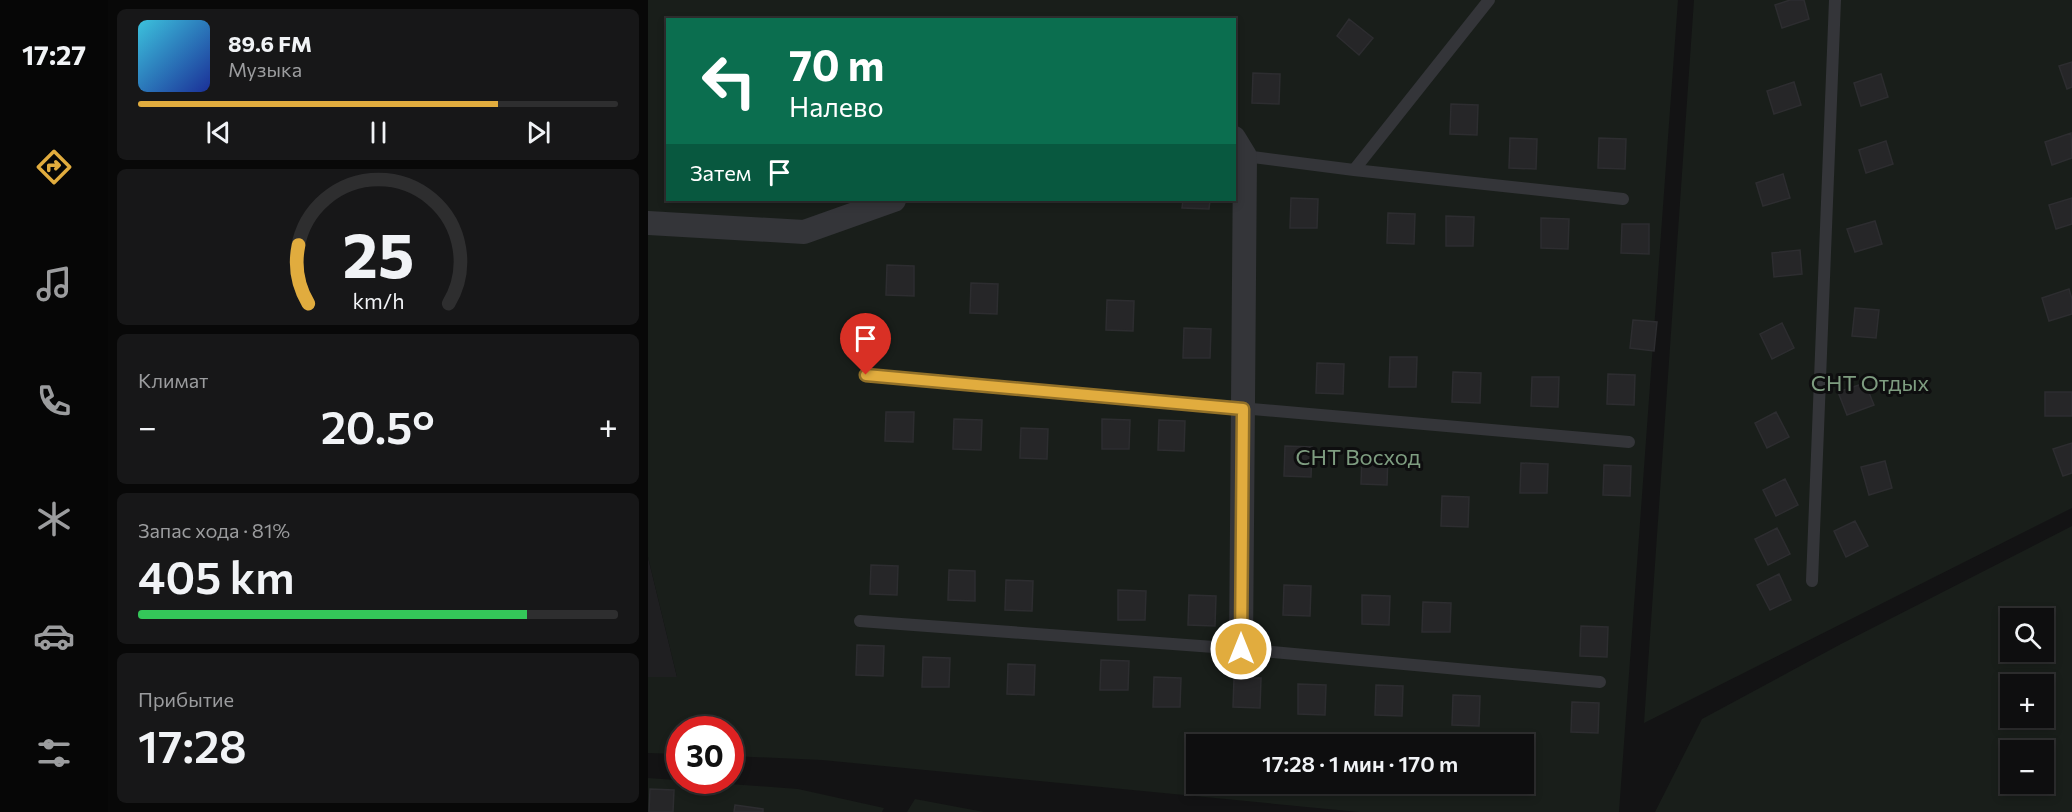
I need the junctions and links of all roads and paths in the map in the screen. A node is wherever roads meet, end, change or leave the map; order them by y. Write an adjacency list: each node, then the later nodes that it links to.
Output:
1 (1489, 0): 4 (lane)
2 (1835, 0): 11 (lane)
3 (1240, 147): 4 (lane); 9 (street)
4 (1354, 170): 5 (lane)
5 (1623, 199)
6 (891, 201): 7 (street)
7 (648, 222)
8 (866, 375): 9 (lane)
9 (1243, 409): 10 (lane); 13 (street)
10 (1629, 442)
11 (1812, 581)
12 (860, 621): 13 (lane)
13 (1241, 649): 14 (lane)
14 (1600, 682)

